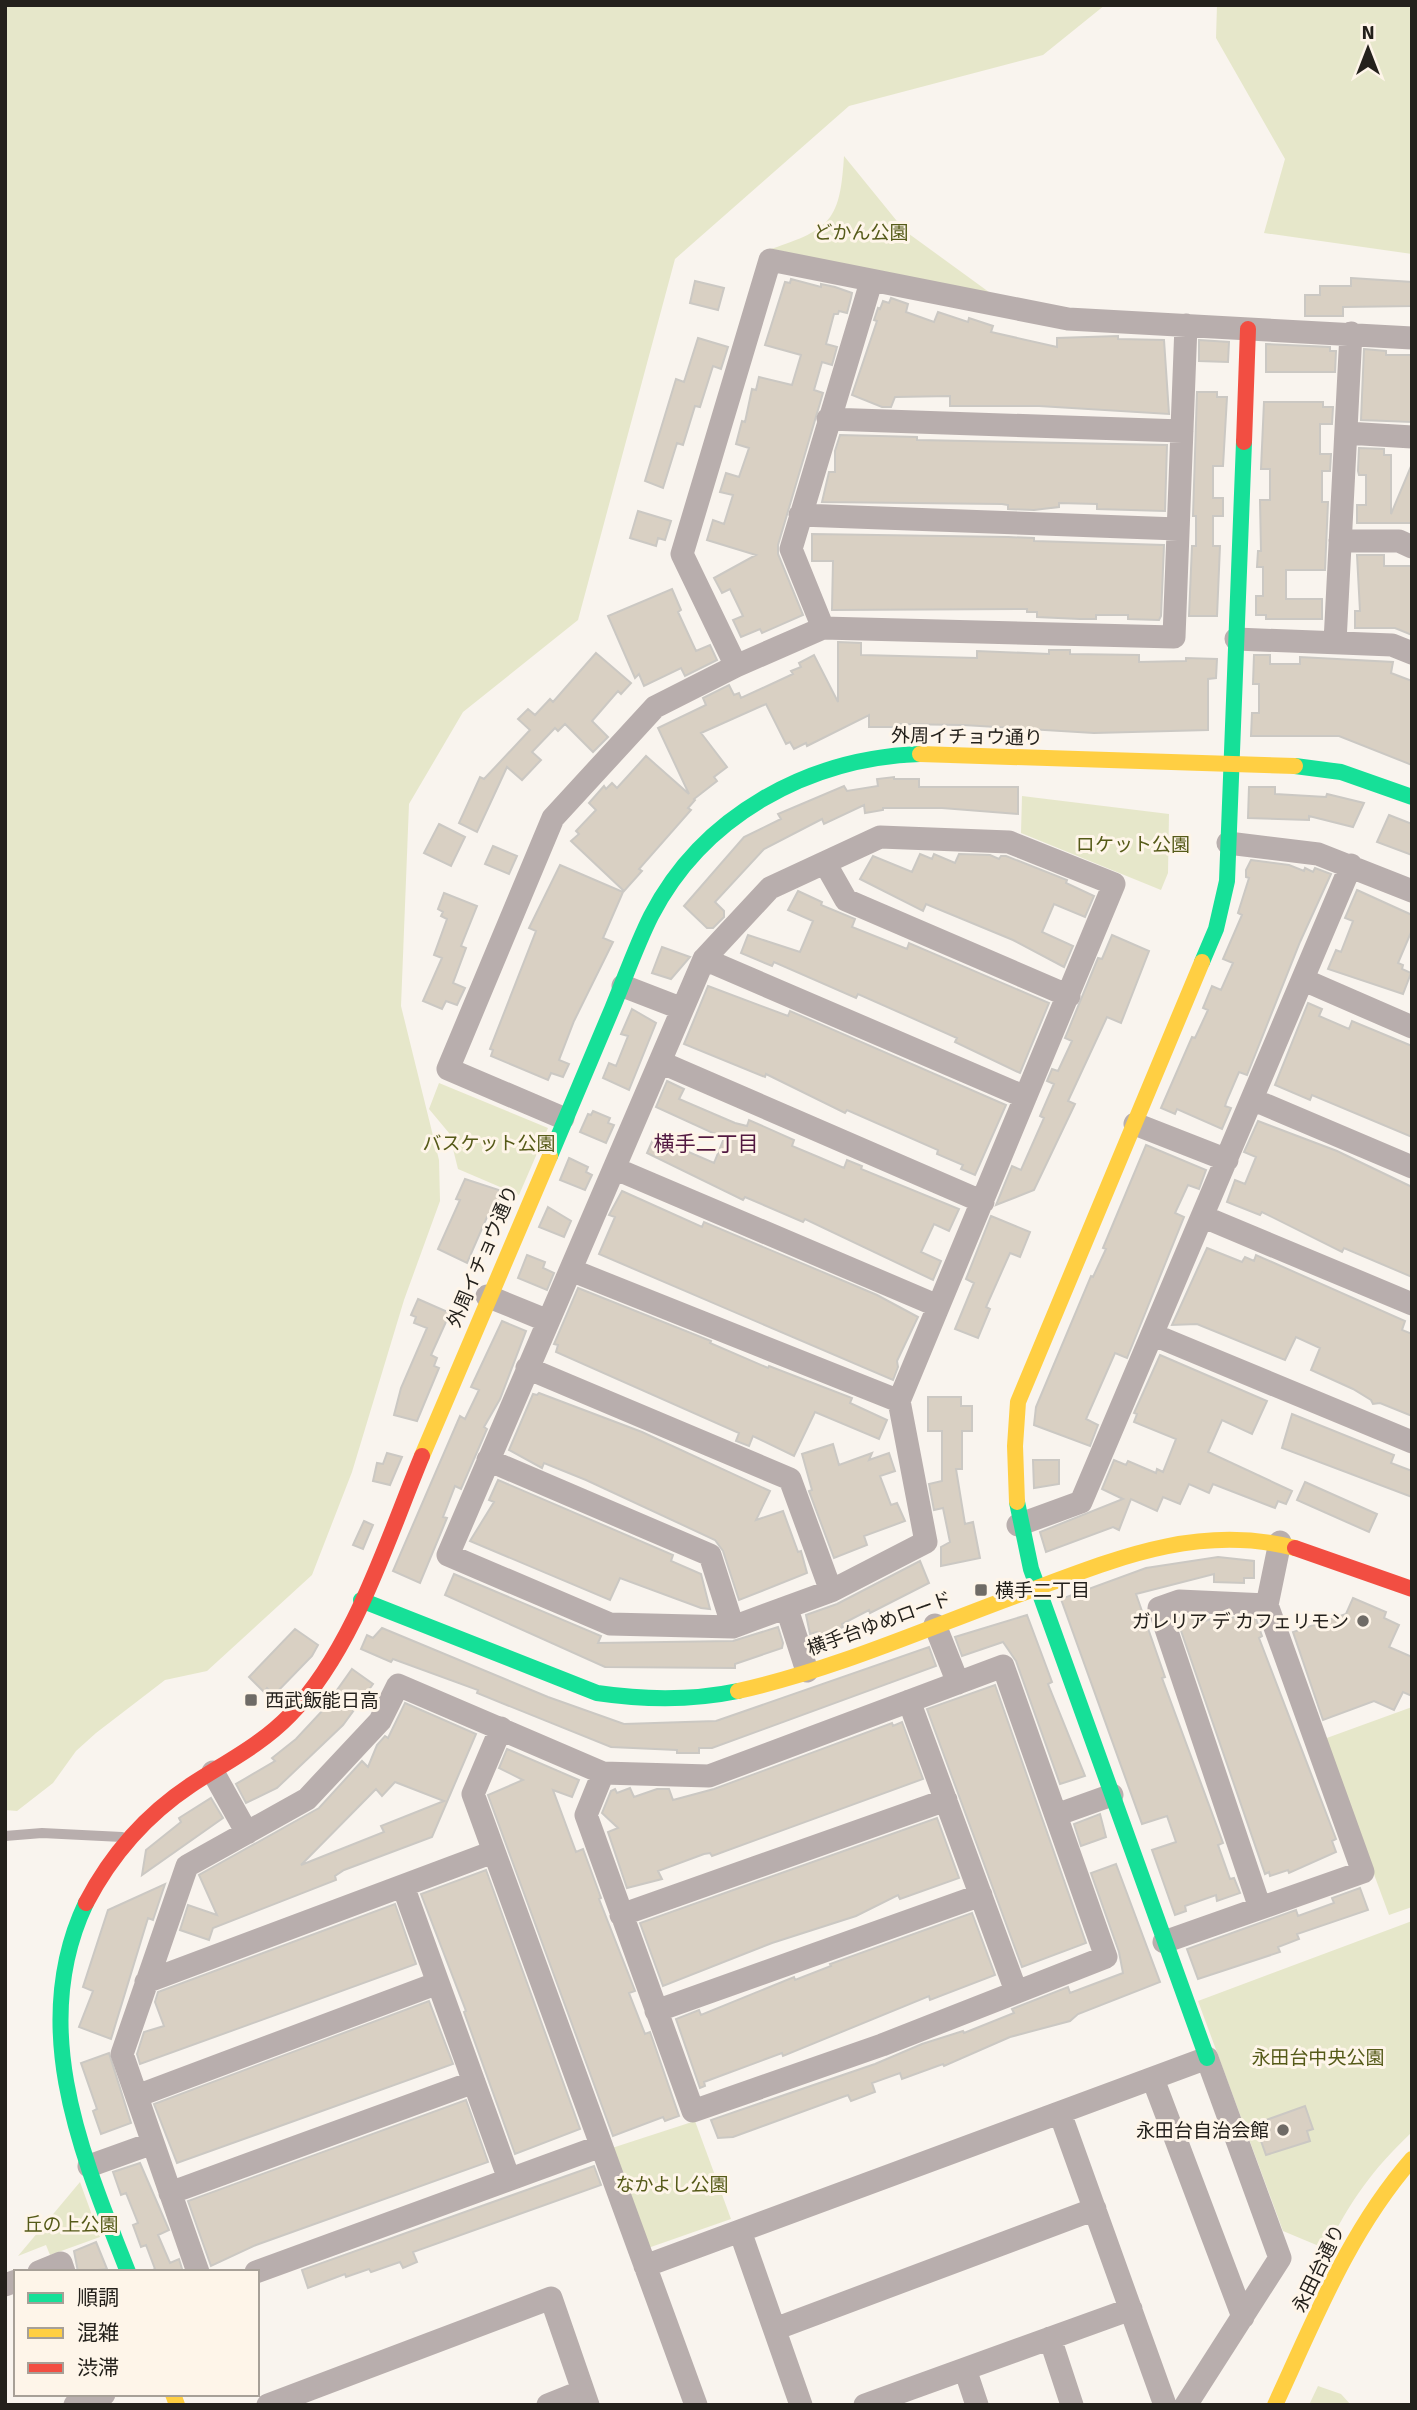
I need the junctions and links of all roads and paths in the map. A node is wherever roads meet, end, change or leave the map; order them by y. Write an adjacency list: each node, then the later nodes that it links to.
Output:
1 (871, 282): 2 (street); 6 (street); 18 (street)
2 (1186, 325): 3 (street); 7 (street)
3 (1248, 329): 4 (street); 15 (street)
4 (1351, 332): 5 (street); 8 (street)
5 (1412, 338)
6 (828, 419): 7 (street); 10 (street)
7 (1182, 430): 11 (street)
8 (1346, 433): 9 (street); 12 (street)
9 (1412, 437)
10 (800, 515): 11 (street); 14 (street)
11 (1178, 529): 14 (street)
12 (1340, 541): 13 (street); 16 (street)
13 (1412, 547)
14 (823, 628): 18 (street)
15 (1236, 639): 16 (street); 19 (street)
16 (1335, 642): 17 (street)
17 (1412, 653)
18 (736, 666): 34 (street)
19 (1231, 763): 20 (street, 外周イチョウ通り); 21 (street); 27 (street, 外周イチョウ通り)
20 (1412, 797)
21 (1228, 843): 23 (street); 35 (street)
22 (825, 863): 25 (street); 28 (street); 28 (street)
23 (1351, 865): 24 (street); 26 (street)
24 (1412, 891)
25 (704, 959): 29 (street); 32 (street)
26 (1304, 980): 30 (street); 33 (street)
27 (623, 986): 29 (street); 34 (street, 外周イチョウ通り)
28 (1069, 996): 32 (street)
29 (680, 1008): 31 (street)
30 (1412, 1027)
31 (660, 1062): 38 (street); 39 (street)
32 (1025, 1097): 39 (street)
33 (1254, 1100): 36 (street); 37 (street)
34 (564, 1118): 42 (street, 外周イチョウ通り)
35 (1135, 1124): 36 (street); 51 (street)
36 (1227, 1160): 40 (street)
37 (1412, 1167)
38 (616, 1169): 41 (street); 44 (street)
39 (982, 1202): 44 (street)
40 (1204, 1217): 43 (street); 46 (street)
41 (571, 1270): 45 (street); 48 (street)
42 (487, 1296): 45 (street); 56 (street, 外周イチョウ通り)
43 (1412, 1304)
44 (938, 1306): 48 (street)
45 (548, 1321): 47 (street)
46 (1154, 1335): 49 (street); 51 (street)
47 (527, 1368): 50 (street); 55 (street)
48 (899, 1401): 55 (street)
49 (1412, 1442)
50 (488, 1460): 60 (street); 60 (street)
51 (1018, 1525): 53 (street)
52 (1280, 1542): 53 (street, 横手台ゆめロード); 54 (street, 横手台ゆめロード); 57 (street)
53 (1038, 1587): 59 (street, 横手台ゆめロード); 67 (street)
54 (1412, 1589)
55 (831, 1591): 58 (street)
56 (361, 1600): 61 (street, 横手台ゆめロード); 65 (street, 外周イチョウ通り)
57 (1267, 1605): 76 (street); 76 (street)
58 (787, 1609): 60 (street); 61 (street)
59 (935, 1625): 61 (street, 横手台ゆめロード); 62 (street)
60 (733, 1627)
61 (807, 1671)
62 (958, 1683): 63 (street); 69 (street)
63 (909, 1701): 66 (street); 68 (street)
64 (501, 1728): 66 (street); 70 (street); 73 (street)
65 (214, 1772): 70 (street); 72 (street, 外周イチョウ通り)
66 (603, 1773): 77 (street)
67 (1112, 1795): 69 (street); 78 (street)
68 (946, 1800): 75 (street); 77 (street)
69 (1056, 1815): 81 (street)
70 (247, 1833): 79 (street)
71 (5, 1836): 72 (lane)
72 (132, 1838): 91 (street, 外周イチョウ通り)
73 (493, 1852): 74 (street); 89 (street)
74 (403, 1886): 79 (street); 80 (street)
75 (981, 1895): 81 (street); 82 (street)
76 (1260, 1908): 78 (street)
77 (621, 1915): 82 (street)
78 (1164, 1942): 83 (street)
79 (146, 1982): 86 (street)
80 (438, 1983): 85 (street); 86 (street)
81 (1016, 1991): 82 (street)
82 (656, 2011)
83 (1207, 2058): 84 (street); 103 (street)
84 (1153, 2079): 87 (street); 103 (street)
85 (474, 2082): 92 (street); 93 (street)
86 (136, 2096): 88 (street)
87 (1060, 2113): 94 (street); 95 (street)
88 (153, 2143): 91 (street); 93 (street)
89 (601, 2146): 92 (street); 96 (street)
90 (1412, 2159): 120 (street, 永田台通り)
91 (89, 2166): 99 (street, 外周イチョウ通り)
92 (509, 2179): 101 (street)
93 (170, 2193): 100 (street)
94 (1095, 2208): 102 (street); 104 (street)
95 (740, 2231): 96 (street); 104 (street)
96 (645, 2266): 113 (street)
97 (44, 2270): 98 (street)
98 (63, 2270)
99 (127, 2270)
100 (197, 2270)
101 (259, 2271)
102 (1131, 2309): 105 (street); 118 (street)
103 (1243, 2316): 119 (street)
104 (775, 2329): 114 (street)
105 (1050, 2339): 106 (street); 117 (street)
106 (965, 2369): 109 (street); 116 (street)
107 (99, 2396): 110 (street)
108 (585, 2398): 111 (street); 112 (street)
109 (889, 2401): 115 (street)
110 (75, 2405)
111 (268, 2405)
112 (548, 2405)
113 (696, 2405)
114 (801, 2405)
115 (864, 2405)
116 (978, 2405)
117 (1072, 2405)
118 (1165, 2405)
119 (1186, 2405)
120 (1275, 2405)

